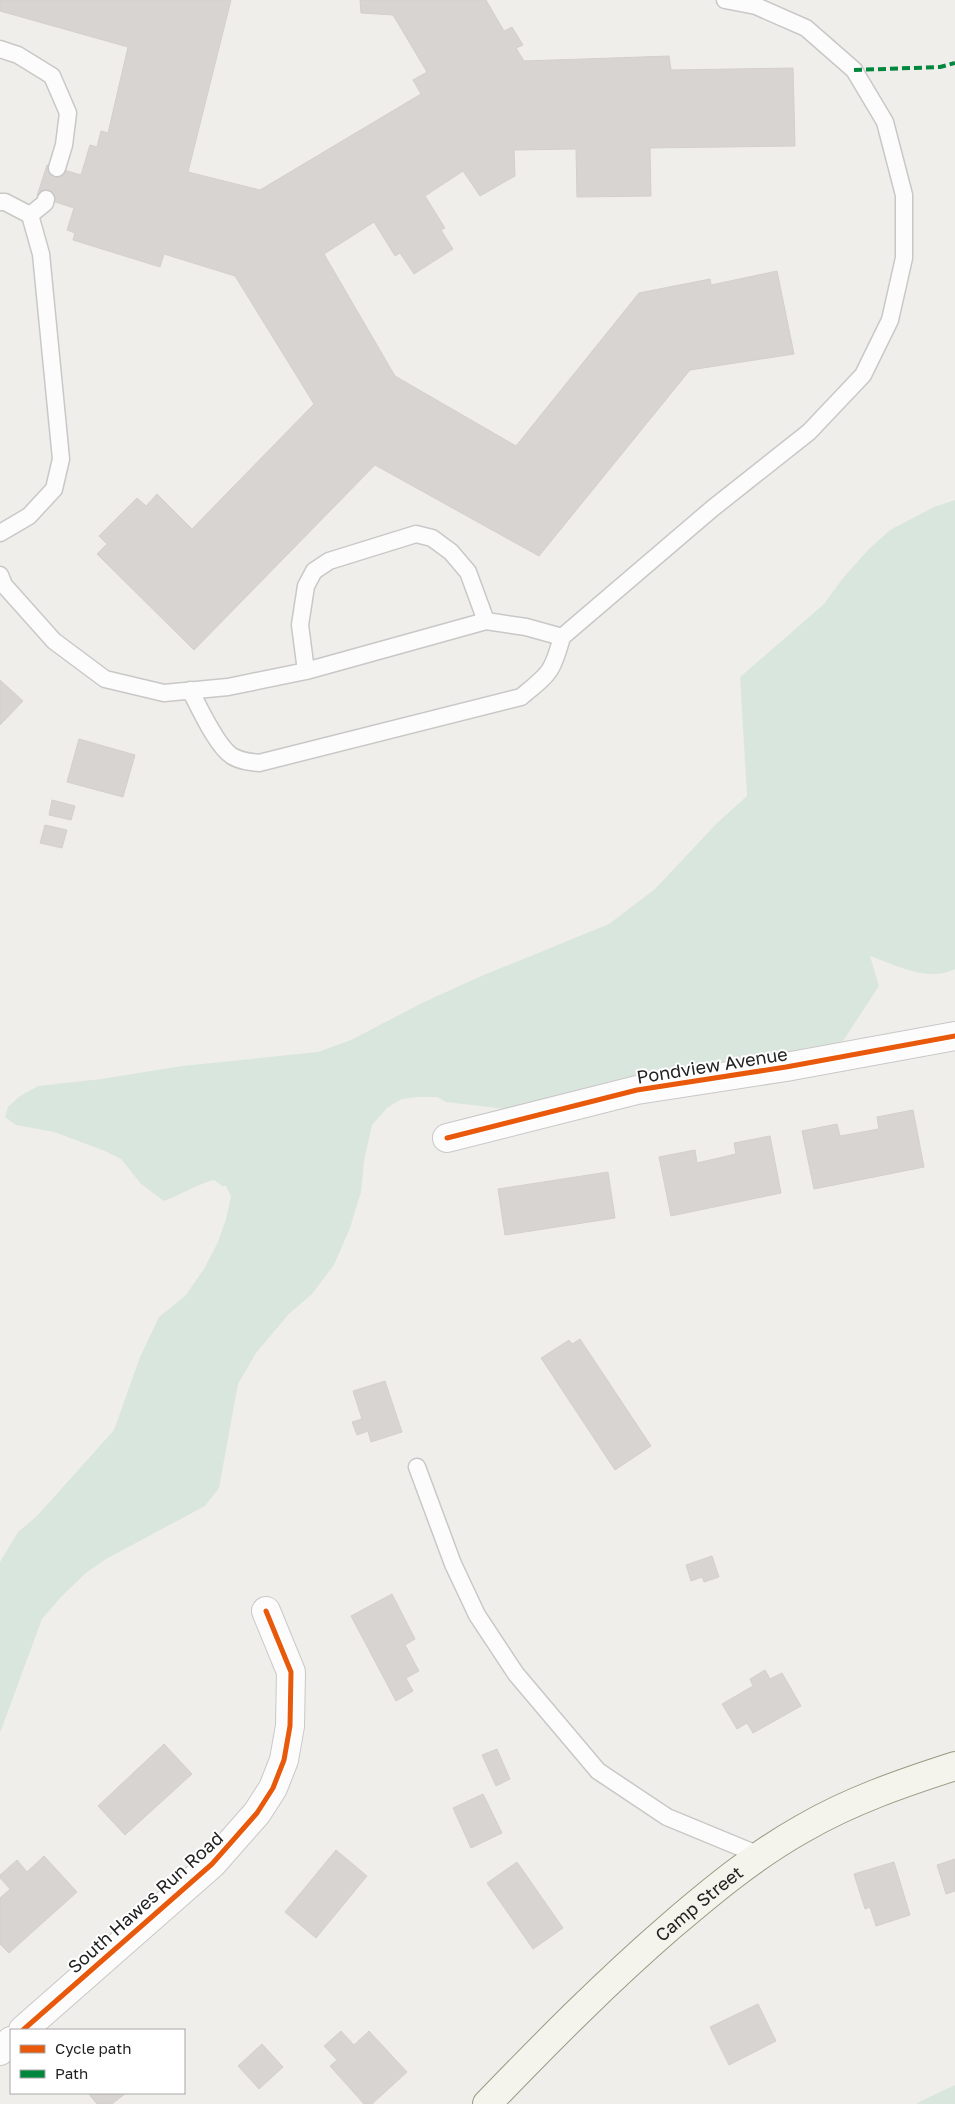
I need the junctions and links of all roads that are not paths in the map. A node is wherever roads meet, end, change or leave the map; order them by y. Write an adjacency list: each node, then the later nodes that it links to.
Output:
1 (725, 0): 10 (lane)
2 (0, 49): 3 (lane)
3 (57, 168)
4 (46, 199): 6 (lane)
5 (0, 202): 6 (lane)
6 (30, 215): 7 (lane)
7 (0, 534)
8 (0, 575): 12 (lane)
9 (486, 621): 10 (lane); 11 (lane); 11 (lane)
10 (562, 637): 12 (lane)
11 (306, 671): 12 (lane)
12 (190, 690)
13 (955, 1036): 14 (street, Pondview Avenue)
14 (447, 1138)
15 (417, 1467): 18 (lane)
16 (266, 1611): 19 (street, South Hawes Run Road)
17 (955, 1766): 18 (main road, Camp Street)
18 (759, 1855): 22 (main road, Camp Street)
19 (24, 2029)
20 (10, 2042): 21 (street)
21 (0, 2051)
22 (487, 2104)

